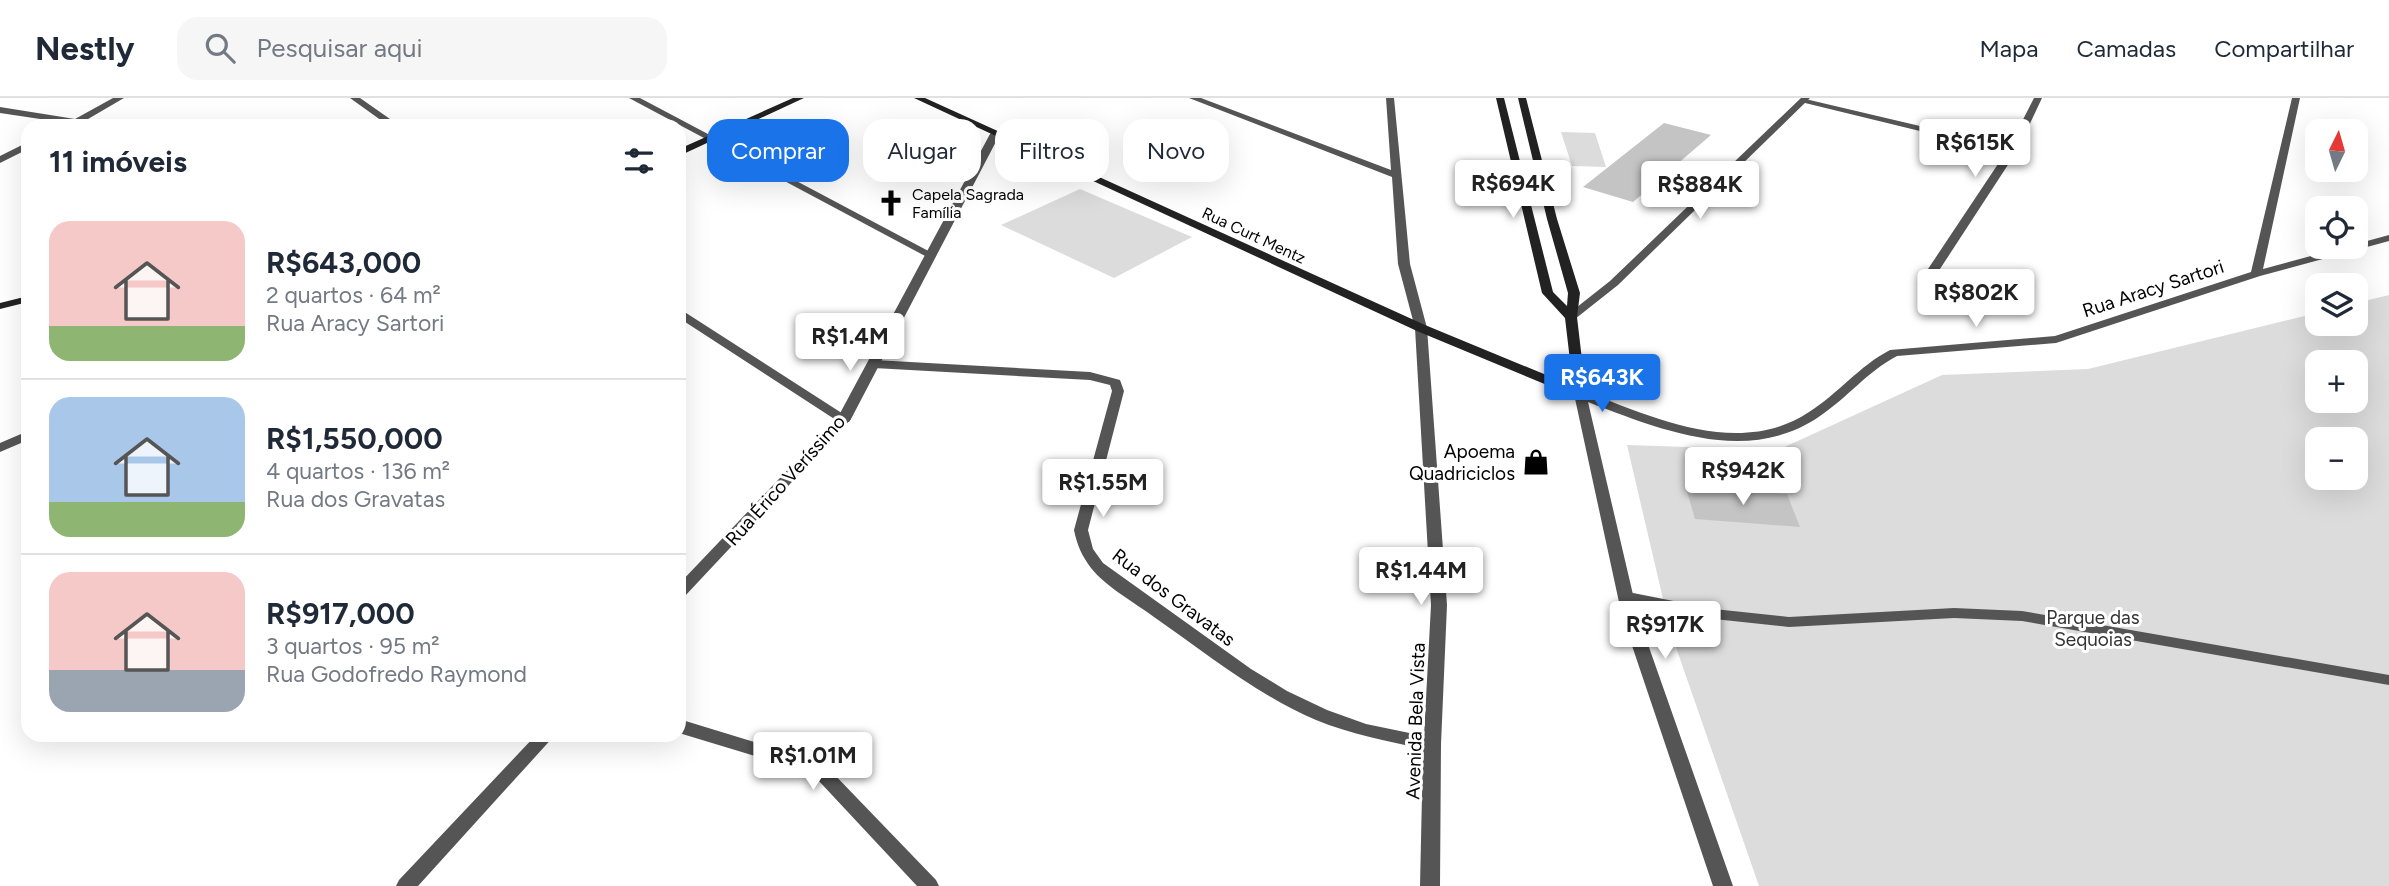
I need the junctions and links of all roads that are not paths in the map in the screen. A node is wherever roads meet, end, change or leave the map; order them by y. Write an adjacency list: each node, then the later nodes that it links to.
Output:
1 (120, 98): 15 (street)
2 (354, 98): 16 (street)
3 (633, 98): 17 (street)
4 (800, 98): 18 (main road)
5 (918, 98): 20 (main road, Rua Curt Mentz)
6 (1193, 98): 27 (street)
7 (1390, 98): 27 (street, Avenida Bela Vista)
8 (1500, 98): 37 (main road)
9 (1522, 98): 37 (main road)
10 (2038, 98): 25 (street)
11 (2296, 98): 33 (street)
12 (1805, 99): 25 (street); 37 (street)
13 (0, 110): 14 (street)
14 (46, 119)
15 (81, 119)
16 (385, 119)
17 (671, 119)
18 (753, 119)
19 (686, 127): 21 (street)
20 (995, 134): 31 (street, Rua Érico Veríssimo)
21 (707, 138)
22 (707, 139): 24 (main road)
23 (21, 149): 26 (street)
24 (686, 150)
25 (2012, 151): 32 (street)
26 (0, 160)
27 (1396, 176): 38 (street, Avenida Bela Vista)
28 (791, 182): 31 (street)
29 (1100, 182): 38 (main road, Rua Curt Mentz)
30 (2389, 238): 33 (street, Rua Aracy Sartori)
31 (931, 255): 39 (street, Rua Érico Veríssimo)
32 (1932, 272)
33 (2256, 274): 40 (street, Rua Aracy Sartori)
34 (21, 301): 35 (main road)
35 (0, 306)
36 (686, 317): 41 (street)
37 (1571, 317): 40 (main road)
38 (1421, 328): 40 (main road, Rua Curt Mentz); 49 (street, Avenida Bela Vista)
39 (874, 364): 41 (street, Rua Érico Veríssimo); 49 (street, Rua dos Gravatas)
40 (1580, 394): 45 (street)
41 (844, 419): 44 (street, Rua Érico Veríssimo)
42 (21, 438): 43 (street)
43 (0, 447)
44 (686, 583)
45 (1628, 597): 46 (lane); 53 (street)
46 (2389, 680)
47 (686, 728): 51 (street)
48 (540, 742): 50 (street)
49 (1432, 744): 52 (street, Avenida Bela Vista)
50 (406, 886)
51 (929, 886)
52 (1430, 886)
53 (1723, 886)

